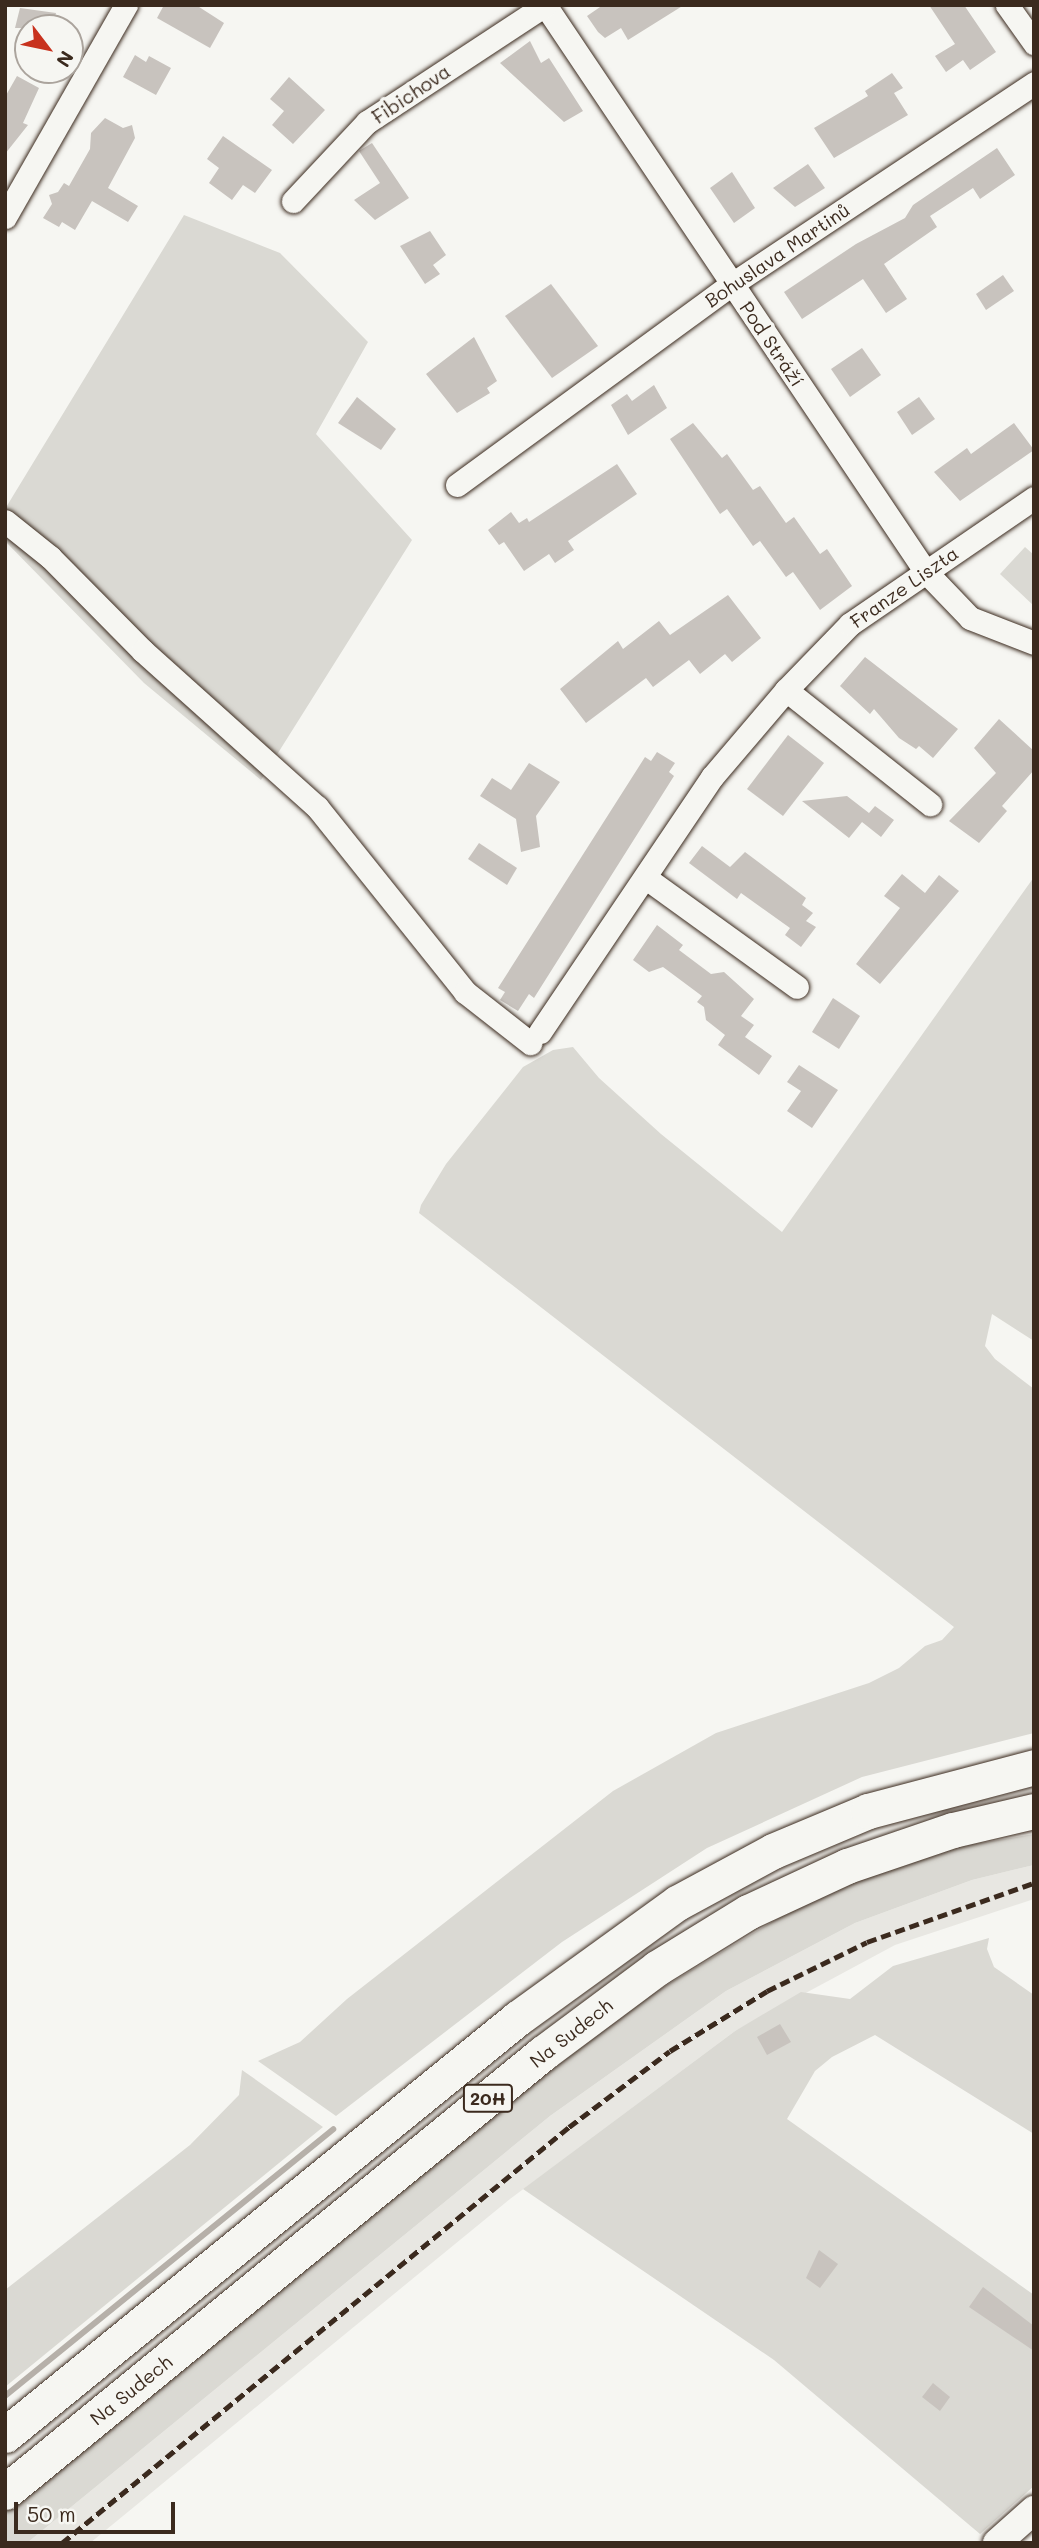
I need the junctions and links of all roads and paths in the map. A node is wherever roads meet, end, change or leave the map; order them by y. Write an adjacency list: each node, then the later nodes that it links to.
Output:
1 (126, 5): 7 (street)
2 (545, 5): 6 (street, Fibichova); 8 (street, Pod Stráží)
3 (1007, 5): 4 (street)
4 (1034, 43)
5 (1034, 83): 8 (street, Bohuslava Martinů)
6 (293, 201)
7 (5, 217)
8 (732, 284): 9 (street, Bohuslava Martinů); 12 (street, Pod Stráží)
9 (457, 485)
10 (1034, 498): 12 (street, Franze Liszta)
11 (5, 522): 16 (street, Franze Liszta)
12 (925, 571): 13 (street, Pod Stráží); 14 (street, Franze Liszta)
13 (1034, 643)
14 (786, 690): 15 (street); 16 (street, Franze Liszta)
15 (930, 804)
16 (646, 878): 17 (street)
17 (797, 987)
18 (1034, 1767): 20 (main road, 20H)
19 (1034, 1811): 21 (main road, Na Sudech / 20H)
20 (5, 2435)
21 (5, 2492)
22 (1034, 2510): 23 (street)
23 (997, 2543)

